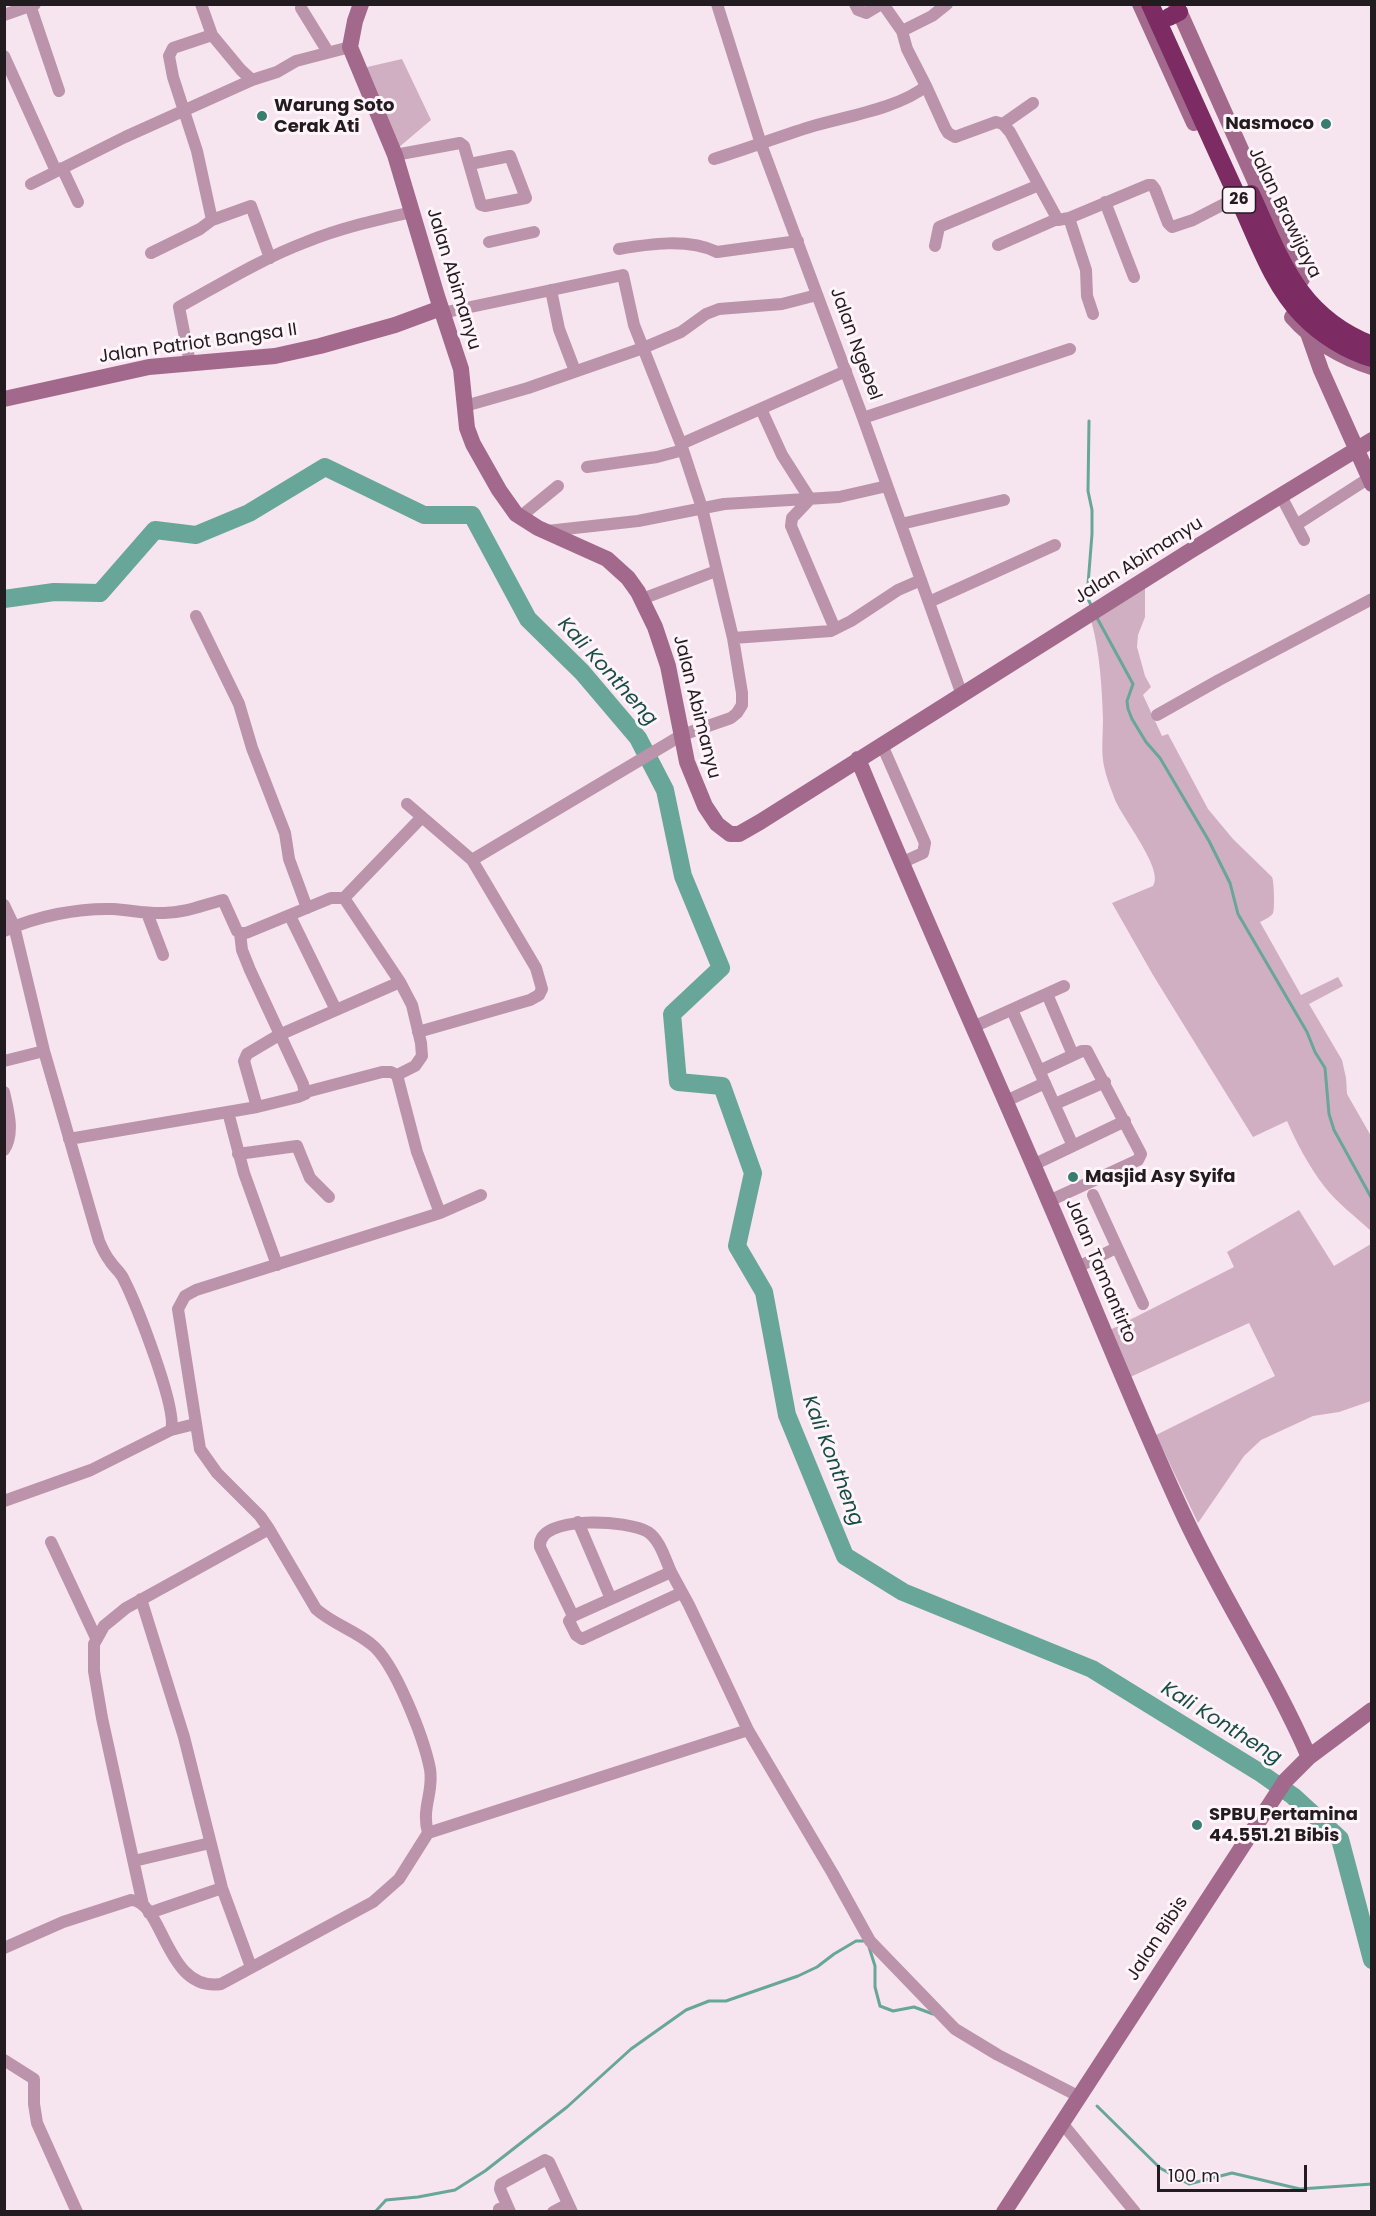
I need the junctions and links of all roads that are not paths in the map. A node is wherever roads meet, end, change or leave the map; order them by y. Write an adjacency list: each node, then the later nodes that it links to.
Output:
1 (201, 4): 14 (street)
2 (361, 4): 15 (street)
3 (717, 4): 24 (street, Jalan Ngebel)
4 (855, 4): 5 (street)
5 (882, 4): 13 (street)
6 (947, 4): 13 (street)
7 (1140, 4): 31 (street)
8 (1150, 4): 57 (highway, Jalan Brawijaya / 26)
9 (26, 6): 12 (street); 20 (street)
10 (301, 8): 16 (street)
11 (1172, 9): 53 (street); 54 (highway, Jalan Brawijaya / 26)
12 (4, 15)
13 (902, 31): 19 (street)
14 (212, 35): 18 (street); 22 (street)
15 (350, 47): 16 (street); 25 (street, Jalan Abimanyu)
16 (328, 52): 18 (street)
17 (4, 56): 28 (street)
18 (252, 80): 22 (street)
19 (926, 86): 23 (street); 24 (street)
20 (59, 91)
21 (1033, 103): 23 (street)
22 (184, 111): 28 (street); 36 (street)
23 (1003, 124): 30 (street)
24 (761, 144): 26 (street); 38 (street, Jalan Ngebel)
25 (395, 155): 27 (street); 34 (street, Jalan Abimanyu)
26 (714, 159)
27 (470, 164): 27 (street)
28 (59, 170): 29 (street); 32 (street)
29 (31, 184)
30 (1039, 185): 35 (street); 41 (street)
31 (1230, 201): 33 (street); 52 (street)
32 (78, 202)
33 (1105, 202): 35 (street); 45 (street)
34 (412, 212): 44 (street); 48 (street, Jalan Abimanyu)
35 (1063, 219): 40 (street); 49 (street)
36 (212, 220): 43 (street); 44 (street)
37 (534, 232): 39 (street)
38 (798, 241): 42 (street); 47 (street, Jalan Ngebel)
39 (489, 242)
40 (998, 245)
41 (935, 246)
42 (619, 249)
43 (151, 253)
44 (270, 258): 58 (street)
45 (1134, 277)
46 (551, 290): 48 (street); 55 (street); 60 (street)
47 (817, 295): 55 (street); 61 (street, Jalan Ngebel)
48 (442, 311): 50 (street); 51 (street, Jalan Abimanyu)
49 (1093, 314)
50 (395, 326): 51 (street); 58 (street, Jalan Patriot Bangsa II)
51 (448, 332): 63 (street, Jalan Abimanyu)
52 (1308, 333): 59 (street); 68 (street)
53 (1371, 335)
54 (1371, 345)
55 (643, 348): 60 (street); 67 (street)
56 (1070, 349): 65 (street)
57 (1371, 358)
58 (190, 363): 62 (street, Jalan Patriot Bangsa II)
59 (1371, 367)
60 (575, 371): 63 (street)
61 (846, 371): 64 (street); 65 (street, Jalan Ngebel)
62 (4, 399)
63 (465, 406): 77 (street, Jalan Abimanyu)
64 (761, 409): 67 (street); 74 (street)
65 (863, 418): 72 (street, Jalan Ngebel)
66 (1371, 440): 68 (street, Jalan Abimanyu)
67 (682, 447): 69 (street); 76 (street)
68 (1356, 450): 70 (street); 73 (street, Jalan Abimanyu)
69 (587, 467)
70 (1370, 481): 79 (street)
71 (558, 486): 77 (street)
72 (887, 486): 74 (street); 78 (street, Jalan Ngebel)
73 (1281, 496): 79 (street); 91 (street, Jalan Abimanyu)
74 (810, 499): 76 (street); 89 (street)
75 (1004, 500): 78 (street)
76 (702, 508): 80 (street); 83 (street)
77 (520, 517): 80 (street, Jalan Abimanyu)
78 (901, 524): 84 (street, Jalan Ngebel)
79 (1296, 525): 81 (street)
80 (546, 531): 85 (street, Jalan Abimanyu)
81 (1304, 540)
82 (1054, 545): 87 (street)
83 (716, 571): 85 (street); 90 (street)
84 (921, 580): 87 (street, Jalan Ngebel); 89 (street)
85 (642, 599): 93 (street, Jalan Abimanyu)
86 (1371, 599): 92 (street)
87 (929, 602): 91 (street, Jalan Ngebel)
88 (196, 616): 102 (street)
89 (835, 629): 90 (street)
90 (733, 638): 93 (street)
91 (962, 695): 94 (street, Jalan Abimanyu)
92 (1157, 715)
93 (682, 735): 95 (street, Jalan Abimanyu); 98 (street)
94 (882, 745): 95 (street, Jalan Abimanyu); 99 (street)
95 (858, 759): 99 (street, Jalan Tamantirto)
96 (407, 804): 97 (street)
97 (422, 817): 98 (street); 100 (street)
98 (472, 860): 114 (street)
99 (901, 863): 113 (street, Jalan Tamantirto)
100 (344, 898): 102 (street); 108 (street)
101 (4, 905): 105 (street)
102 (307, 908): 104 (street)
103 (147, 913): 105 (street); 106 (street); 107 (street)
104 (290, 916): 106 (street); 111 (street)
105 (9, 928): 116 (street)
106 (240, 933): 115 (street)
107 (163, 955)
108 (400, 982): 111 (street); 114 (street)
109 (1064, 986): 110 (street)
110 (1047, 994): 112 (street); 117 (street)
111 (336, 1010): 115 (street)
112 (1012, 1010): 113 (street); 120 (street)
113 (973, 1027): 124 (street, Jalan Tamantirto)
114 (418, 1032): 119 (street)
115 (279, 1035): 123 (street); 126 (street)
116 (44, 1051): 118 (street); 129 (street)
117 (1073, 1054): 120 (street); 121 (street)
118 (4, 1061)
119 (397, 1074): 123 (street); 138 (street)
120 (1042, 1077): 124 (street); 125 (street)
121 (1105, 1082): 125 (street); 128 (street)
122 (4, 1092): 131 (street)
123 (306, 1092): 126 (street)
124 (1006, 1101): 133 (street, Jalan Tamantirto)
125 (1054, 1104): 130 (street)
126 (257, 1107): 127 (street)
127 (228, 1112): 129 (street); 132 (street)
128 (1125, 1121): 130 (street); 137 (street)
129 (69, 1139): 144 (street)
130 (1073, 1146): 133 (street)
131 (4, 1150)
132 (238, 1154): 136 (street); 140 (street)
133 (1033, 1165): 137 (street, Jalan Tamantirto)
134 (1093, 1195): 139 (street)
135 (481, 1196): 138 (street)
136 (329, 1197)
137 (1049, 1201): 141 (street, Jalan Tamantirto)
138 (440, 1213): 140 (street)
139 (1116, 1248): 141 (street); 142 (street)
140 (277, 1265): 143 (street)
141 (1076, 1268): 157 (street, Jalan Tamantirto)
142 (1143, 1304)
143 (195, 1424): 144 (street); 147 (street)
144 (171, 1430): 145 (street)
145 (4, 1501)
146 (578, 1522): 149 (street); 152 (street); 153 (street)
147 (269, 1528): 151 (street); 158 (street)
148 (51, 1542): 154 (street)
149 (671, 1572): 150 (street); 152 (street)
150 (681, 1593): 153 (street); 156 (street)
151 (141, 1599): 154 (street); 159 (street)
152 (611, 1599): 153 (street)
153 (573, 1616)
154 (96, 1638): 160 (street)
155 (1371, 1710): 157 (street, Jalan Bibis)
156 (747, 1730): 158 (street); 166 (street)
157 (1309, 1756): 166 (street, Jalan Bibis)
158 (428, 1833): 164 (street)
159 (210, 1843): 160 (street); 161 (street)
160 (134, 1861): 162 (street)
161 (222, 1888): 162 (street); 164 (street)
162 (146, 1909): 163 (street); 164 (street)
163 (4, 1948)
164 (251, 1967)
165 (4, 2060): 169 (street)
166 (1078, 2096): 167 (street, Jalan Bibis)
167 (1062, 2123): 172 (street, Jalan Bibis); 173 (street)
168 (570, 2208): 170 (street); 171 (street)
169 (77, 2211)
170 (503, 2211)
171 (554, 2211)
172 (1004, 2211)
173 (1135, 2211)

